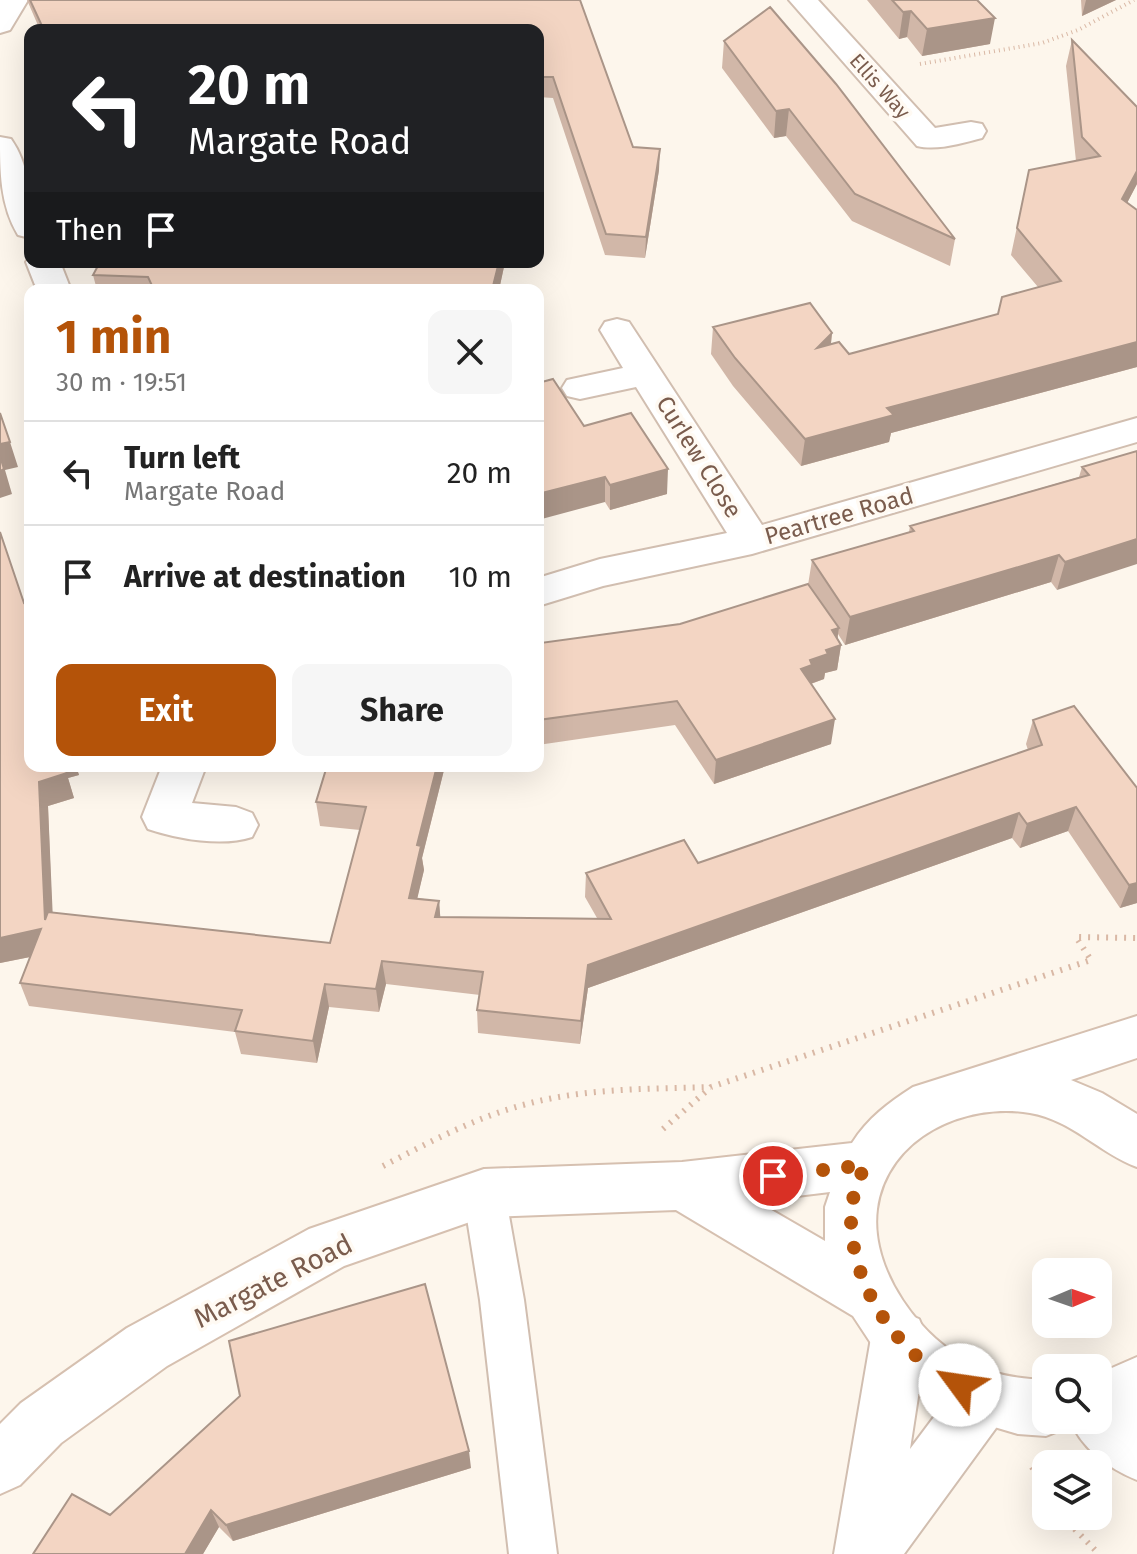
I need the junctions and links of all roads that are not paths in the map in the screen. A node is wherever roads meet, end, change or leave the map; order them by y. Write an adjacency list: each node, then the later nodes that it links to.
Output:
1 (14, 0): 3 (street)
2 (803, 0): 4 (street, Ellis Way)
3 (0, 24)
4 (971, 131)
5 (0, 146): 6 (street)
6 (24, 211)
7 (617, 330): 8 (street, Curlew Close)
8 (646, 374): 9 (street, Curlew Close); 11 (street, Curlew Close)
9 (580, 388)
10 (1137, 430): 11 (street, Peartree Road)
11 (752, 541): 12 (street, Peartree Road)
12 (544, 590)
13 (182, 772): 14 (street)
14 (236, 825)
15 (1137, 1037): 16 (street)
16 (973, 1090): 17 (street); 18 (street)
17 (1137, 1144)
18 (864, 1165): 19 (street, Margate Road); 21 (street)
19 (682, 1186): 20 (street, Margate Road); 21 (street)
20 (484, 1193): 28 (street, Margate Road); 29 (lane)
21 (885, 1318): 23 (street); 30 (street)
22 (1137, 1385): 24 (street)
23 (984, 1397): 25 (street); 30 (street)
24 (1112, 1397)
25 (1032, 1406)
26 (1112, 1430): 27 (street)
27 (1137, 1451)
28 (0, 1465)
29 (533, 1554)
30 (865, 1554)

